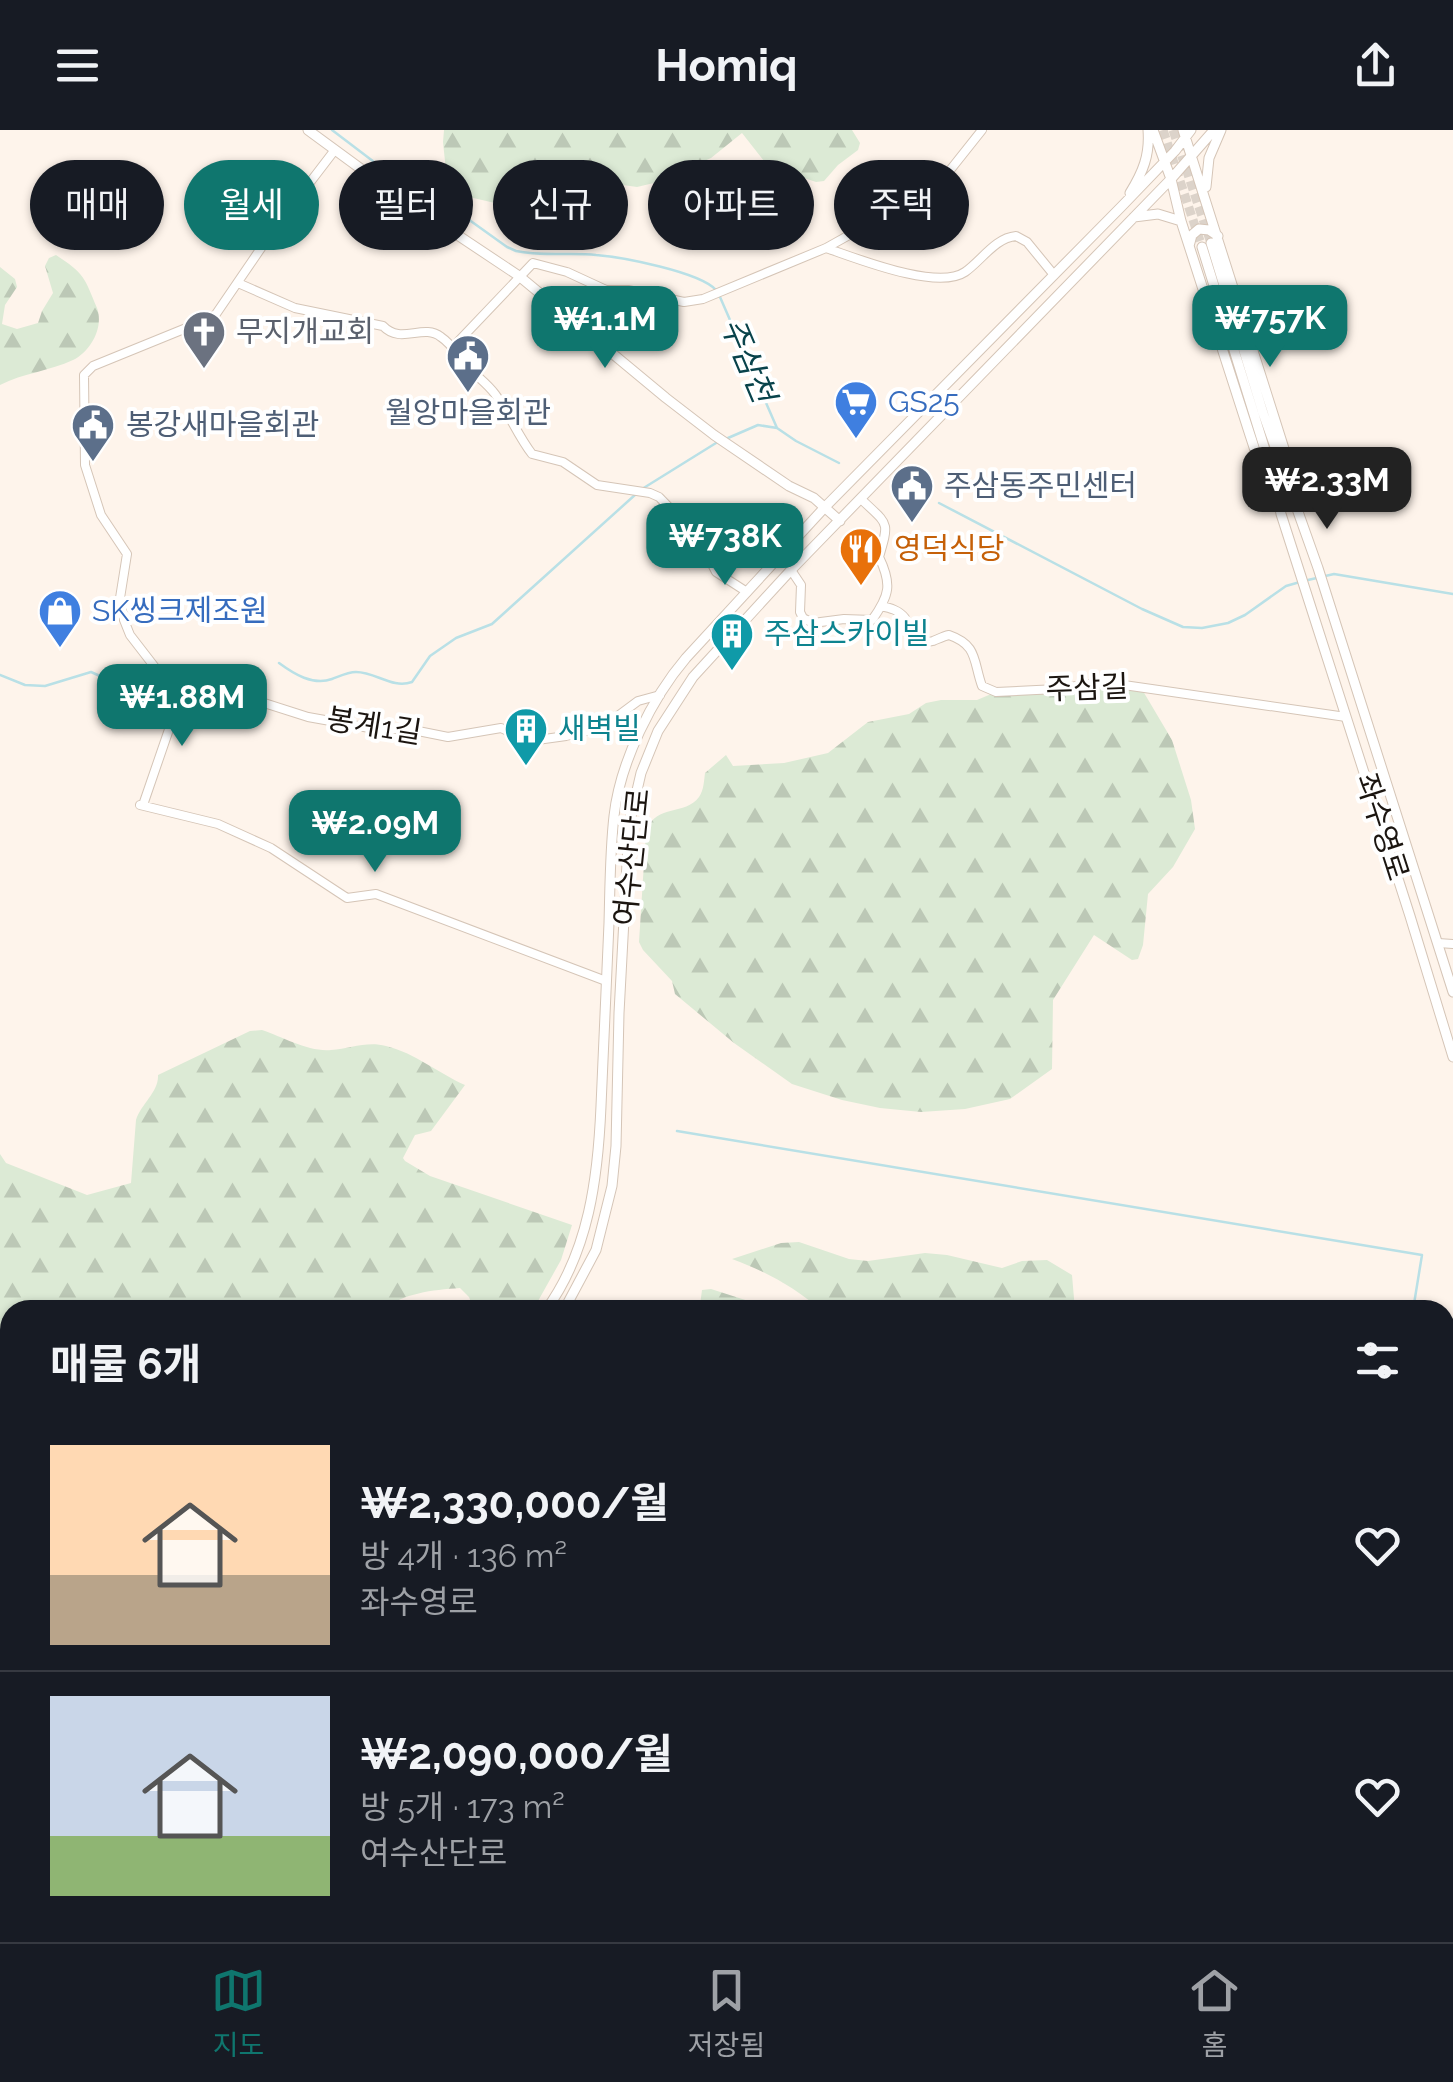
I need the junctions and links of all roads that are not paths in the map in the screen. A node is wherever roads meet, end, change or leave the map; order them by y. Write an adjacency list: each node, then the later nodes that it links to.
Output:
1 (308, 130): 6 (street)
2 (982, 130): 16 (street)
3 (1150, 130): 8 (street); 11 (street)
4 (1217, 130): 7 (street, 여수산단로); 10 (street)
5 (1187, 132): 7 (street); 8 (street, 여수산단로)
6 (334, 151): 18 (street); 19 (street)
7 (1192, 156): 9 (street, 여수산단로); 10 (street)
8 (1165, 162): 9 (street); 11 (street, 여수산단로)
9 (1171, 179): 12 (street, 여수산단로); 13 (street)
10 (1205, 195): 14 (street)
11 (1122, 206): 17 (street, 여수산단로)
12 (1131, 218): 13 (street); 21 (street, 여수산단로)
13 (1181, 221): 15 (street)
14 (1210, 242): 15 (street); 23 (street); 32 (street, 좌수영로)
15 (1190, 247): 23 (street)
16 (826, 248): 17 (street); 18 (street)
17 (1054, 275): 22 (street, 여수산단로)
18 (519, 276): 20 (street); 22 (street)
19 (238, 283): 20 (street); 28 (street, 봉계1길)
20 (454, 347): 26 (street)
21 (861, 500): 24 (street, 여수산단로); 27 (street)
22 (825, 507): 24 (street); 26 (street, 여수산단로)
23 (1281, 514): 31 (street, 좌수영로)
24 (840, 521): 25 (street, 여수산단로)
25 (791, 570): 27 (street); 30 (street, 여수산단로)
26 (747, 592): 29 (street, 여수산단로)
27 (882, 606): 31 (street, 주삼길)
28 (186, 680): 29 (street, 봉계1길); 34 (street)
29 (660, 695): 30 (street); 34 (street, 여수산단로)
30 (674, 704): 38 (street, 여수산단로)
31 (1346, 717): 36 (street, 좌수영로)
32 (1438, 943): 33 (street); 35 (street, 좌수영로)
33 (1453, 944)
34 (606, 981): 37 (street, 여수산단로)
35 (1453, 992)
36 (1453, 1057)
37 (552, 1300)
38 (569, 1300)

